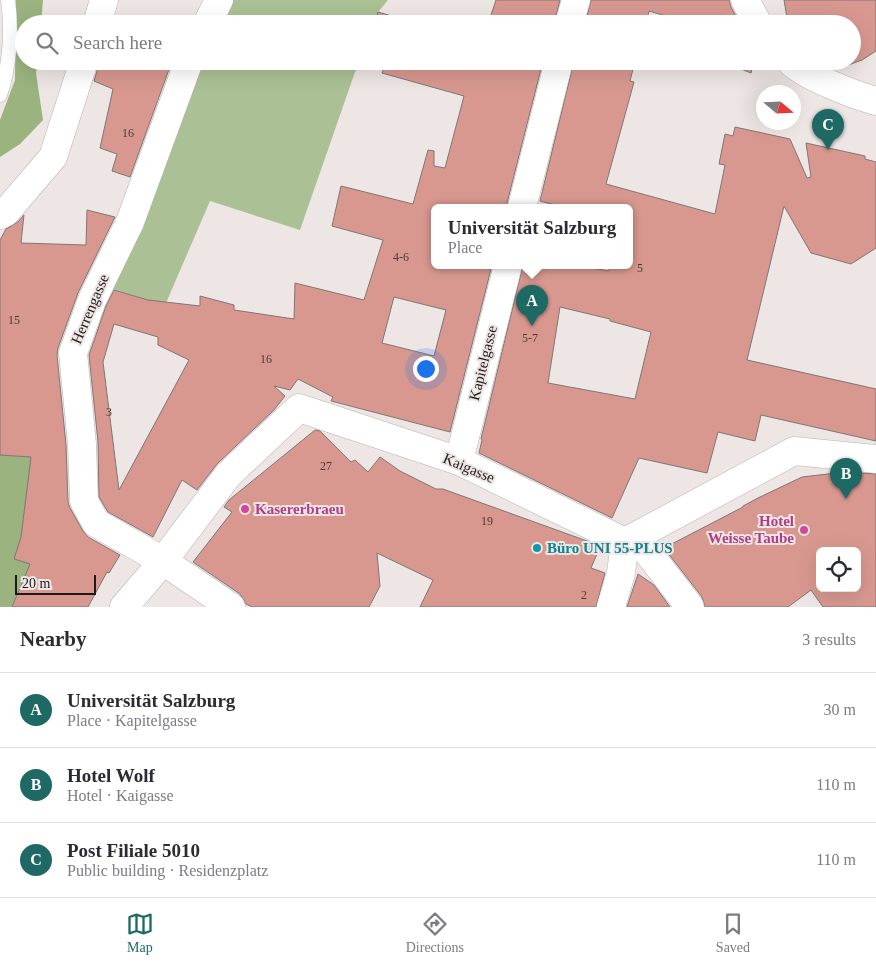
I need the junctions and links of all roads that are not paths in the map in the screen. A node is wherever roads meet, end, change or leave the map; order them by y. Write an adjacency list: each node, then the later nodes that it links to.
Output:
1 (8, 0): 14 (lane)
2 (104, 0): 6 (street)
3 (219, 0): 7 (street)
4 (576, 0): 8 (street)
5 (745, 0): 9 (street)
6 (100, 15)
7 (212, 15)
8 (572, 15)
9 (753, 15)
10 (81, 70): 17 (street)
11 (186, 70): 22 (street, Herrengasse)
12 (557, 70): 16 (street)
13 (804, 70): 15 (street)
14 (0, 95)
15 (876, 101)
16 (523, 204)
17 (0, 215)
18 (507, 269): 20 (street, Kapitelgasse)
19 (876, 459): 21 (street)
20 (459, 461): 21 (street, Kaigasse); 22 (street, Kaigasse)
21 (630, 540): 25 (street); 26 (street)
22 (162, 561): 23 (street, Kaigasse); 24 (street, Herrengasse)
23 (124, 607)
24 (231, 607)
25 (610, 607)
26 (690, 607)

